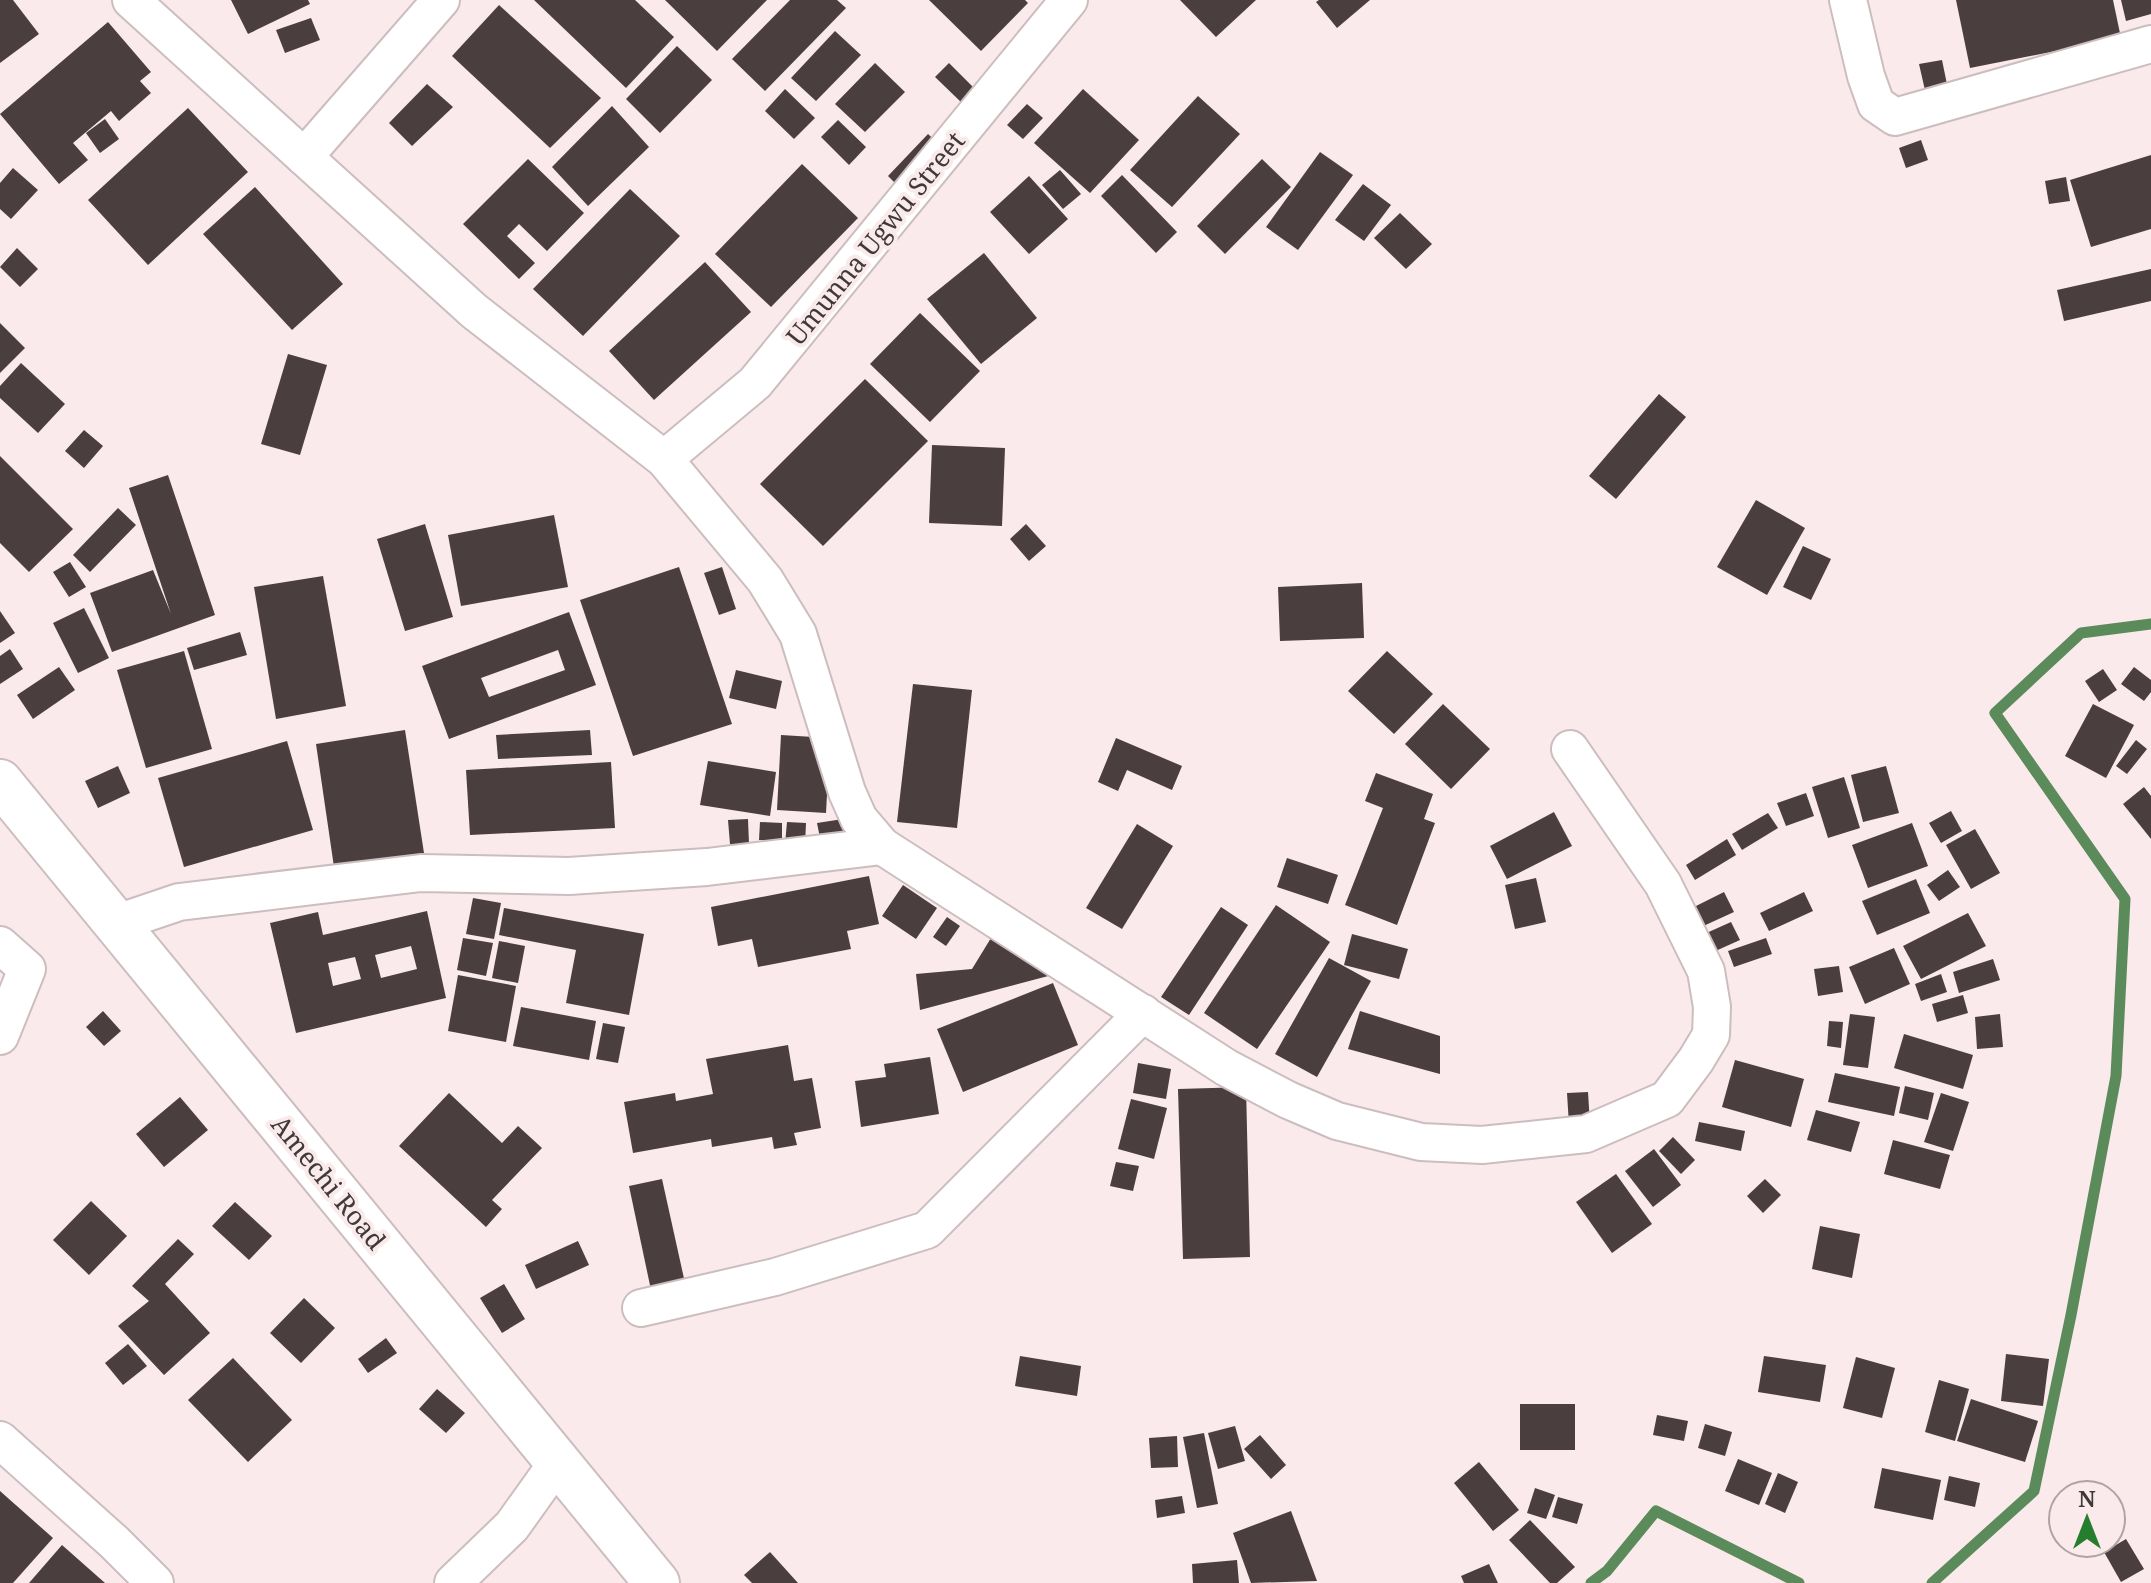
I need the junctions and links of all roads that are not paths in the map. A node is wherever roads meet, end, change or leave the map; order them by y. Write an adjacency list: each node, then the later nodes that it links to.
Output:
1 (131, 0): 6 (street)
2 (441, 0): 6 (street)
3 (1069, 0): 7 (street, Umunna Ugwu Street)
4 (1848, 0): 5 (street)
5 (2151, 44)
6 (304, 157): 7 (street)
7 (664, 459): 10 (street)
8 (1570, 749): 13 (street)
9 (0, 782): 11 (main road, Amechi Road)
10 (882, 846): 11 (street); 13 (street)
11 (117, 923): 17 (main road, Amechi Road)
12 (0, 945): 14 (street)
13 (1143, 1013): 15 (street)
14 (0, 1036)
15 (641, 1308)
16 (0, 1440): 18 (street)
17 (557, 1463): 19 (street); 20 (main road, Amechi Road)
18 (155, 1583)
19 (453, 1583)
20 (657, 1583)

